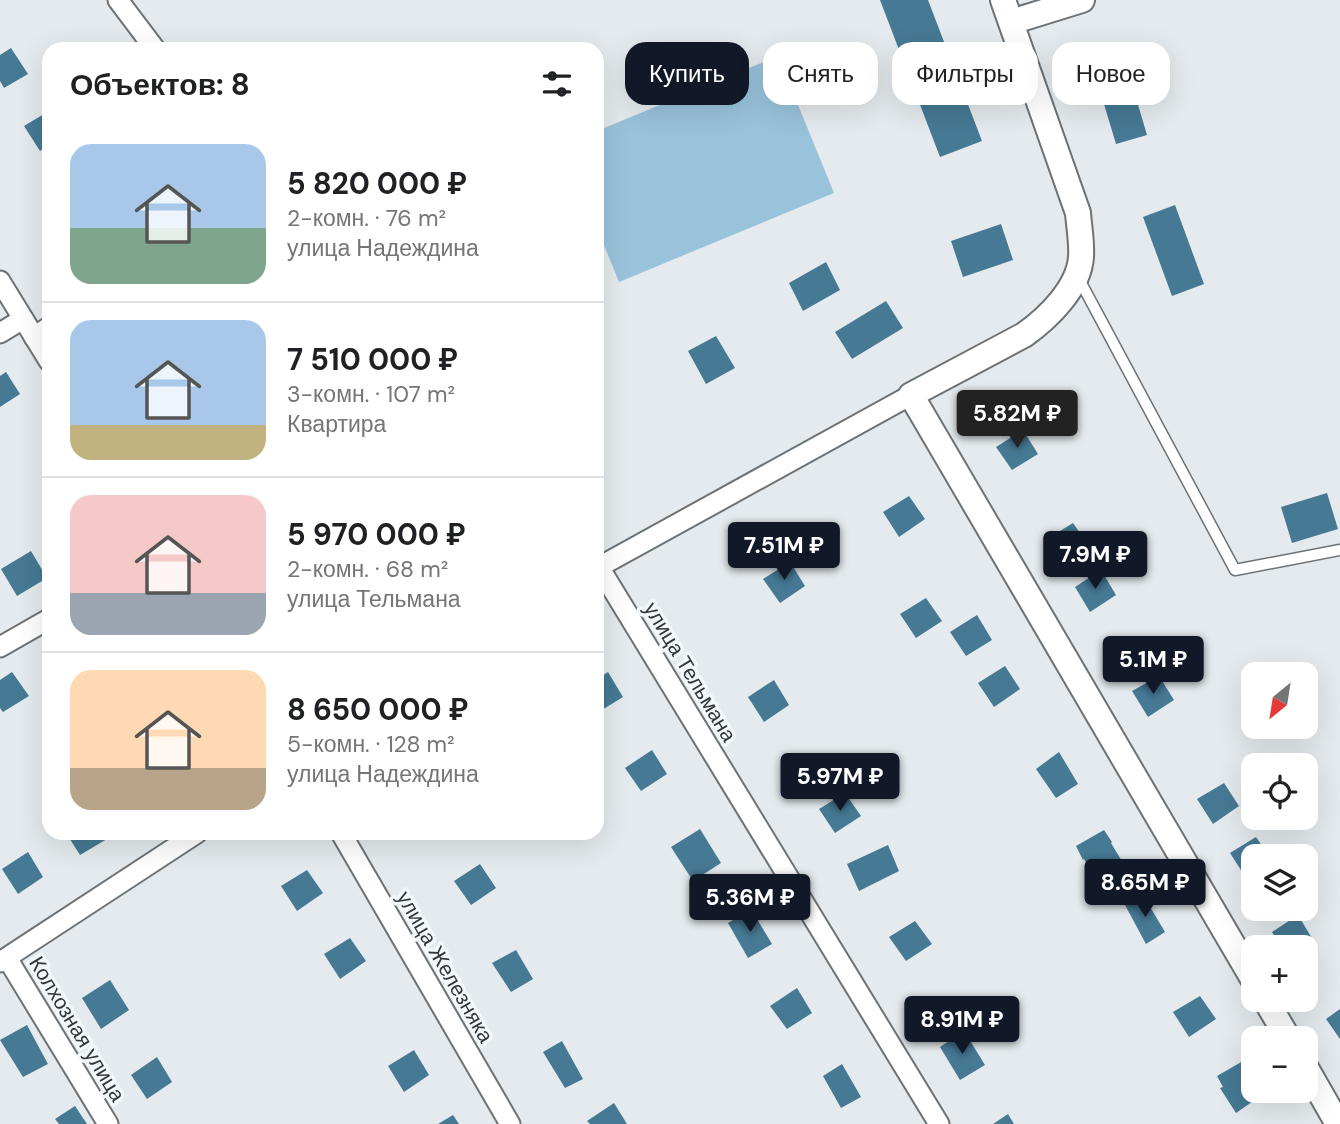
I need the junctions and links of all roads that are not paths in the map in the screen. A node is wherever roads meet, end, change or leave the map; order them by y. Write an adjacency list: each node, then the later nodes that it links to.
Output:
1 (118, 0): 4 (street)
2 (1082, 0): 3 (street)
3 (1007, 11): 5 (street)
4 (150, 42)
5 (1077, 276): 10 (street); 11 (lane)
6 (0, 281): 7 (street)
7 (23, 319): 8 (street); 9 (street)
8 (42, 332)
9 (0, 333)
10 (911, 395): 12 (street); 18 (street)
11 (1340, 550)
12 (604, 565)
13 (604, 578): 23 (street, улица Тельмана)
14 (42, 623): 15 (street)
15 (0, 647)
16 (186, 840): 19 (street)
17 (345, 840): 22 (street, улица Железняка)
18 (1241, 959)
19 (4, 960): 21 (street, Колхозная улица)
20 (1318, 1089): 24 (street)
21 (108, 1124)
22 (510, 1124)
23 (939, 1124)
24 (1338, 1124)

